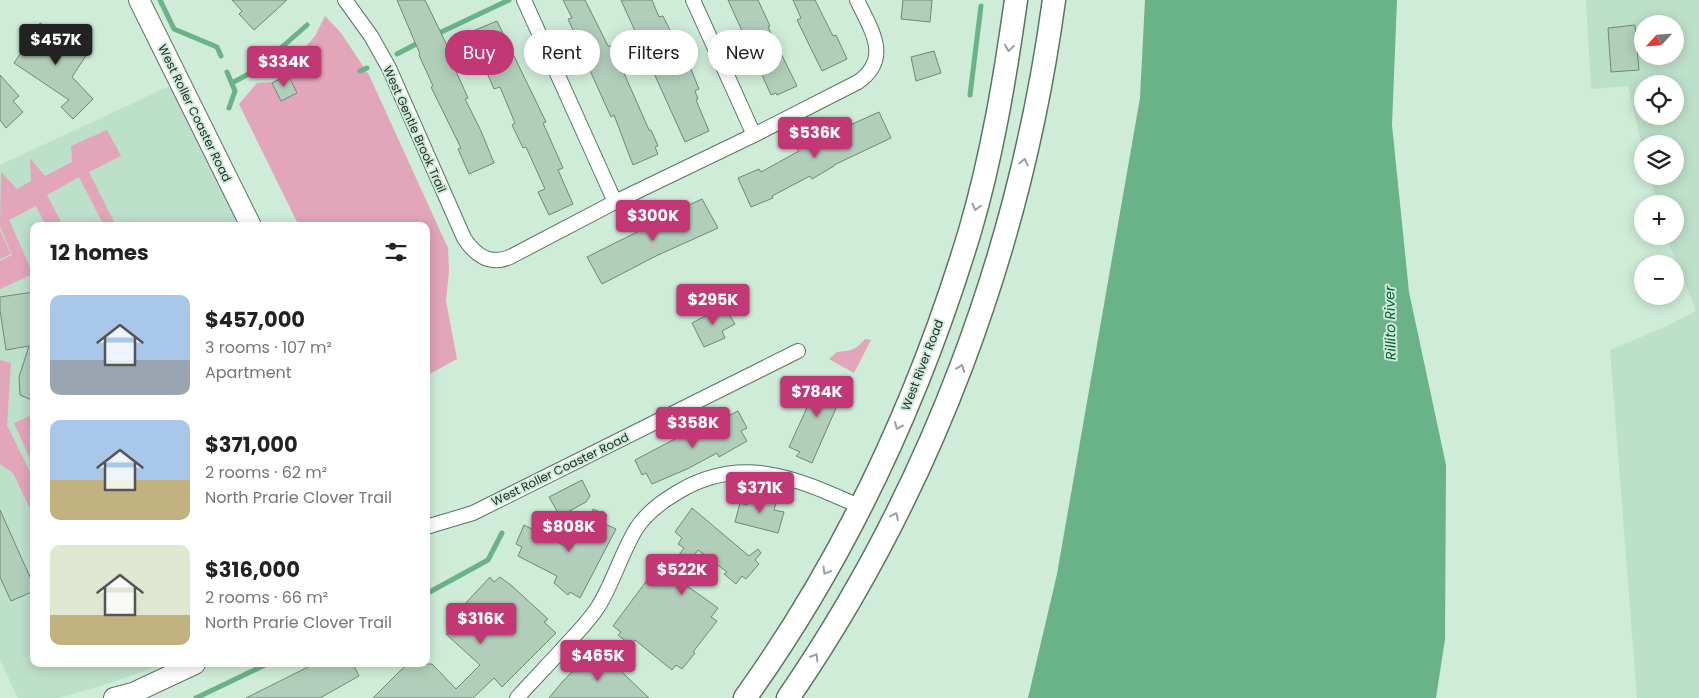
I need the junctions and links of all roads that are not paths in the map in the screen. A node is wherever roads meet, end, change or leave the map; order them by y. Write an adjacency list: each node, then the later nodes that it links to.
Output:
1 (139, 0): 10 (street, West Roller Coaster Road)
2 (345, 0): 9 (street, West Gentle Brook Trail)
3 (524, 0): 9 (street)
4 (693, 0): 8 (street)
5 (857, 0): 8 (street)
6 (1016, 0): 12 (main road, West River Road, one-way to 12)
7 (1054, 0): 18 (main road, one-way to 7)
8 (754, 135): 9 (street)
9 (615, 202)
10 (249, 222)
11 (798, 351): 13 (street, West Roller Coaster Road)
12 (861, 507): 16 (street); 17 (main road, West River Road, one-way to 17)
13 (430, 526)
14 (189, 667): 15 (street)
15 (114, 698)
16 (517, 698)
17 (745, 698)
18 (788, 698)

